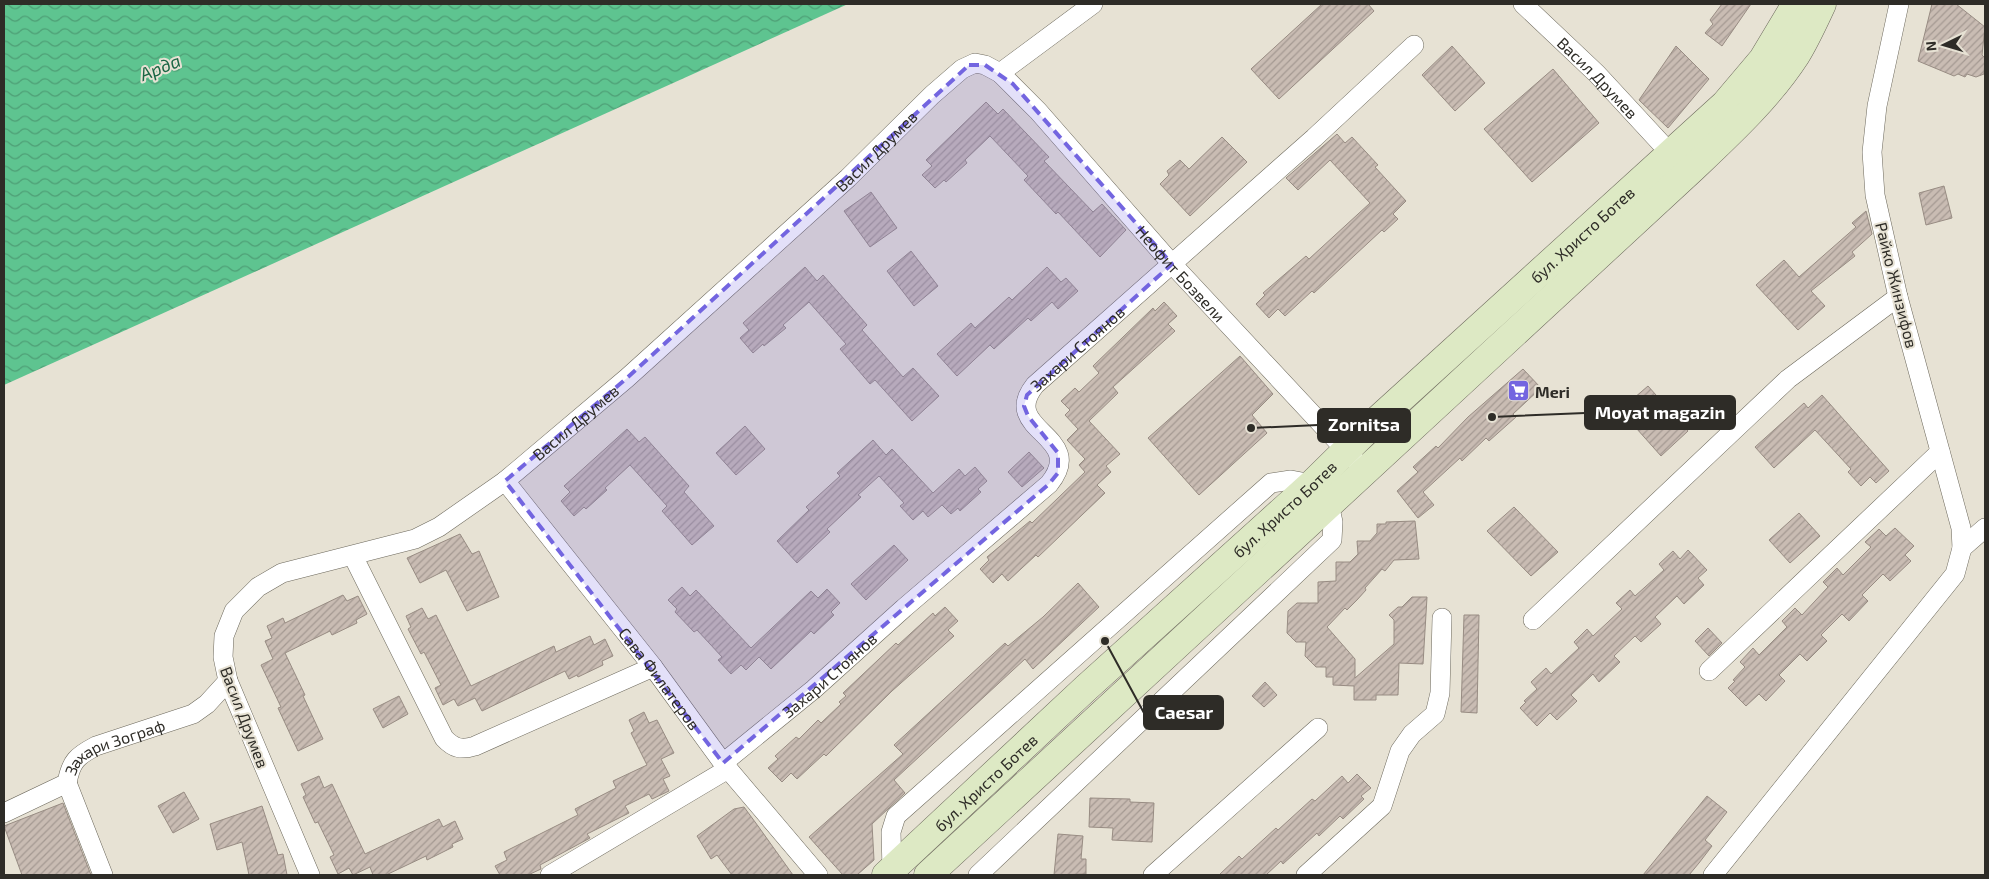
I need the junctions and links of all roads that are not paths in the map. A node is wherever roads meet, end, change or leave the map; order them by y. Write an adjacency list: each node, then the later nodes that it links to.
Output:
1 (1093, 4): 7 (street)
2 (1523, 4): 8 (street, Васил Друмев)
3 (1796, 4): 8 (main road, бул. Христо Ботев)
4 (1822, 4): 13 (main road, бул. Христо Ботев)
5 (1900, 4): 10 (street, Райко Жинзифов)
6 (1414, 45): 9 (street, Захари Стоянов)
7 (1000, 73): 9 (street, Неофит Бозвели); 14 (street, Васил Друмев)
8 (1670, 153): 11 (main road, бул. Христо Ботев)
9 (1172, 264): 11 (street, Неофит Бозвели); 25 (street, Захари Стоянов)
10 (1898, 297): 12 (street, Райко Жинзифов); 20 (street)
11 (1347, 450): 13 (street, Неофит Бозвели); 15 (main road, бул. Христо Ботев)
12 (1940, 452): 18 (street, Райко Жинзифов); 22 (street)
13 (1365, 470): 15 (main road, бул. Христо Ботев)
14 (506, 481): 17 (street, Васил Друмев); 21 (street, Сава Филатеров)
15 (1321, 494): 28 (main road, бул. Христо Ботев); 28 (street); 33 (main road, бул. Христо Ботев); 34 (street)
16 (1985, 528): 18 (street)
17 (353, 556): 21 (street); 23 (street, Васил Друмев)
18 (1960, 556): 37 (street)
19 (1442, 618): 36 (street)
20 (1533, 620)
21 (653, 667): 25 (street, Сава Филатеров)
22 (1709, 671)
23 (228, 681): 26 (street, Захари Зограф); 30 (street, Васил Друмев)
24 (1318, 728): 35 (street)
25 (725, 766): 31 (street); 32 (street, Сава Филатеров)
26 (67, 783): 27 (street, Захари Зограф); 29 (street)
27 (4, 813)
28 (889, 872)
29 (104, 875)
30 (310, 875)
31 (550, 875)
32 (818, 875)
33 (928, 875)
34 (978, 875)
35 (1153, 875)
36 (1306, 875)
37 (1714, 875)

